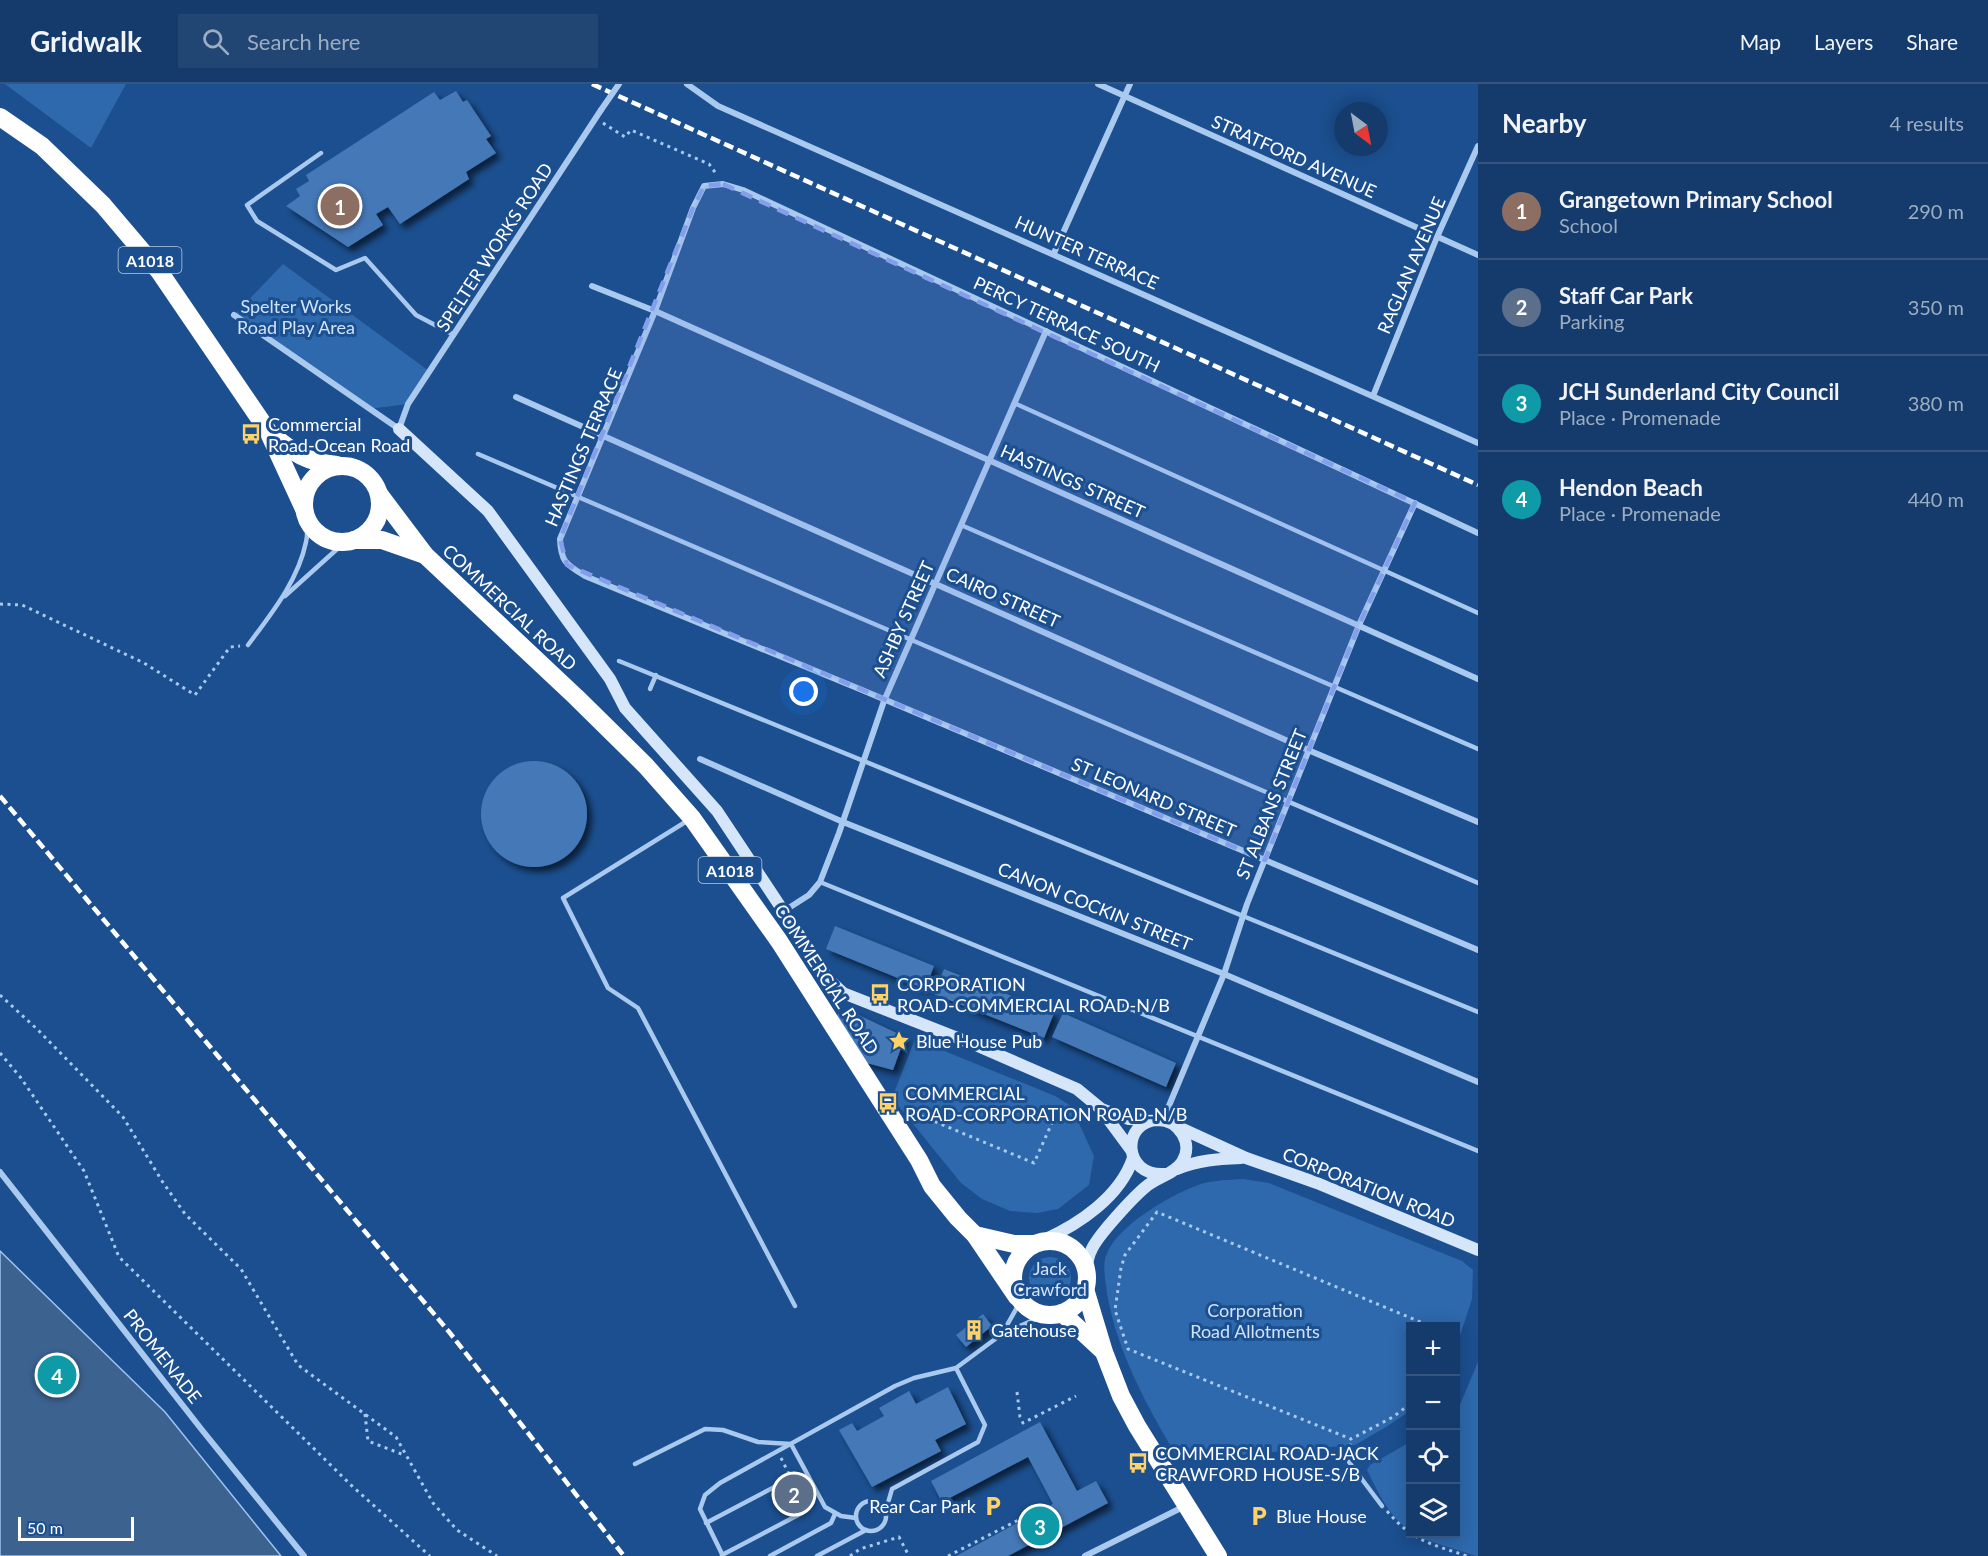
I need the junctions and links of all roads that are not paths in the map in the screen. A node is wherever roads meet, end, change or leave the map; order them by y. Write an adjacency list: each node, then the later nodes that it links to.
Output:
1 (619, 84): 17 (street, SPELTER WORKS ROAD, bridge)
2 (687, 84): 11 (street, HUNTER TERRACE)
3 (1098, 84): 5 (street, STRATFORD AVENUE)
4 (1130, 84): 5 (street)
5 (1124, 96): 10 (street, STRATFORD AVENUE); 11 (street)
6 (0, 117): 22 (highway, A1018)
7 (1478, 146): 10 (street, RAGLAN AVENUE)
8 (321, 153): 17 (lane)
9 (704, 186): 14 (street, HASTINGS TERRACE); 16 (street, PERCY TERRACE SOUTH)
10 (1437, 237): 12 (street, STRATFORD AVENUE); 18 (street, RAGLAN AVENUE)
11 (1054, 253): 18 (street, HUNTER TERRACE)
12 (1478, 255)
13 (592, 286): 14 (street, HASTINGS STREET)
14 (655, 311): 23 (street, HASTINGS TERRACE); 26 (street, HASTINGS STREET)
15 (234, 315): 21 (street)
16 (1046, 331): 20 (street, ASHBY STREET); 30 (street, PERCY TERRACE SOUTH)
17 (454, 335): 21 (street, SPELTER WORKS ROAD)
18 (1373, 396): 24 (street, HUNTER TERRACE)
19 (516, 397): 23 (street, CAIRO STREET)
20 (1014, 403): 26 (street, ASHBY STREET); 36 (lane)
21 (399, 429): 60 (street, COMMERCIAL ROAD)
22 (268, 431): 27 (highway, A1018); 31 (highway, A1018)
23 (604, 435): 29 (street, HASTINGS TERRACE); 37 (street, CAIRO STREET)
24 (1478, 443)
25 (478, 454): 29 (lane)
26 (989, 460): 32 (street, ASHBY STREET); 40 (street, HASTINGS STREET)
27 (347, 466): 28 (highway); 31 (highway)
28 (379, 494): 34 (highway); 35 (highway, COMMERCIAL ROAD / A1018)
29 (578, 497): 41 (lane); 48 (street, HASTINGS TERRACE)
30 (1415, 503): 33 (street, PERCY TERRACE SOUTH); 36 (street, ST ALBANS STREET)
31 (305, 514): 34 (highway); 38 (lane)
32 (961, 525): 37 (street, ASHBY STREET); 46 (lane)
33 (1478, 533)
34 (350, 541): 35 (highway, COMMERCIAL ROAD / A1018); 38 (lane)
35 (424, 555): 54 (highway, COMMERCIAL ROAD / A1018)
36 (1384, 569): 39 (lane); 40 (street, ST ALBANS STREET)
37 (936, 583): 41 (street, ASHBY STREET); 50 (street, CAIRO STREET)
38 (282, 598): 42 (lane)
39 (1478, 613)
40 (1359, 625): 45 (street, HASTINGS STREET); 46 (street, ST ALBANS STREET)
41 (911, 639): 48 (street, ASHBY STREET); 53 (lane)
42 (248, 645)
43 (619, 661): 44 (lane)
44 (656, 675): 47 (lane); 52 (lane)
45 (1478, 679)
46 (1334, 686): 49 (lane); 50 (street, ST ALBANS STREET)
47 (650, 689)
48 (884, 701): 52 (street, ASHBY STREET); 57 (street, ST LEONARD STREET)
49 (1478, 749)
50 (1308, 750): 53 (street, ST ALBANS STREET); 56 (street, CAIRO STREET)
51 (700, 759): 55 (street, CANON COCKIN STREET)
52 (864, 760): 55 (street, ASHBY STREET); 61 (lane)
53 (1288, 802): 57 (street, ST ALBANS STREET); 59 (lane)
54 (692, 818): 76 (highway, COMMERCIAL ROAD / A1018); 82 (lane)
55 (843, 822): 58 (street, ASHBY STREET); 63 (street, CANON COCKIN STREET)
56 (1478, 822)
57 (1265, 860): 61 (street, ST ALBANS STREET); 62 (street, ST LEONARD STREET)
58 (820, 882): 60 (street, ASHBY STREET); 66 (lane)
59 (1478, 883)
60 (784, 911): 64 (street, COMMERCIAL ROAD)
61 (1243, 916): 63 (street, ST ALBANS STREET); 65 (lane)
62 (1478, 950)
63 (1224, 974): 66 (street, ST ALBANS STREET); 67 (street, CANON COCKIN STREET)
64 (862, 1000): 68 (street, CORPORATION ROAD)
65 (1478, 1012)
66 (1198, 1037): 69 (street, ST ALBANS STREET); 71 (lane)
67 (1478, 1082)
68 (1100, 1108): 69 (street, CORPORATION ROAD); 72 (street, CORPORATION ROAD)
69 (1158, 1120): 70 (street, CORPORATION ROAD); 72 (street)
70 (1176, 1126): 73 (street, CORPORATION ROAD); 75 (street, CORPORATION ROAD)
71 (1478, 1151)
72 (1132, 1154): 75 (street, CORPORATION ROAD); 77 (street)
73 (1246, 1158): 75 (street, CORPORATION ROAD); 78 (street, CORPORATION ROAD)
74 (0, 1172): 98 (street, PROMENADE)
75 (1170, 1172): 79 (street, CORPORATION ROAD)
76 (975, 1235): 77 (highway); 81 (highway, COMMERCIAL ROAD / A1018)
77 (1038, 1242): 79 (highway); 81 (highway)
78 (1478, 1250)
79 (1086, 1269): 80 (highway)
80 (1085, 1289): 83 (highway); 85 (highway)
81 (1019, 1299): 83 (highway); 84 (lane)
82 (795, 1306)
83 (1053, 1314): 84 (lane); 85 (highway)
84 (1002, 1334): 86 (lane)
85 (1104, 1352): 90 (highway)
86 (956, 1368): 87 (lane); 92 (lane)
87 (790, 1444): 89 (lane); 93 (lane); 95 (lane)
88 (1349, 1462): 91 (lane)
89 (635, 1464)
90 (1186, 1505): 101 (street); 102 (highway)
91 (1382, 1506)
92 (886, 1510): 94 (lane); 96 (lane)
93 (834, 1514): 94 (lane); 99 (lane)
94 (856, 1518): 96 (lane)
95 (706, 1523): 97 (lane); 97 (lane)
96 (866, 1530): 100 (lane)
97 (723, 1555)
98 (304, 1556)
99 (770, 1556)
100 (817, 1556)
101 (1085, 1556)
102 (1218, 1556)

